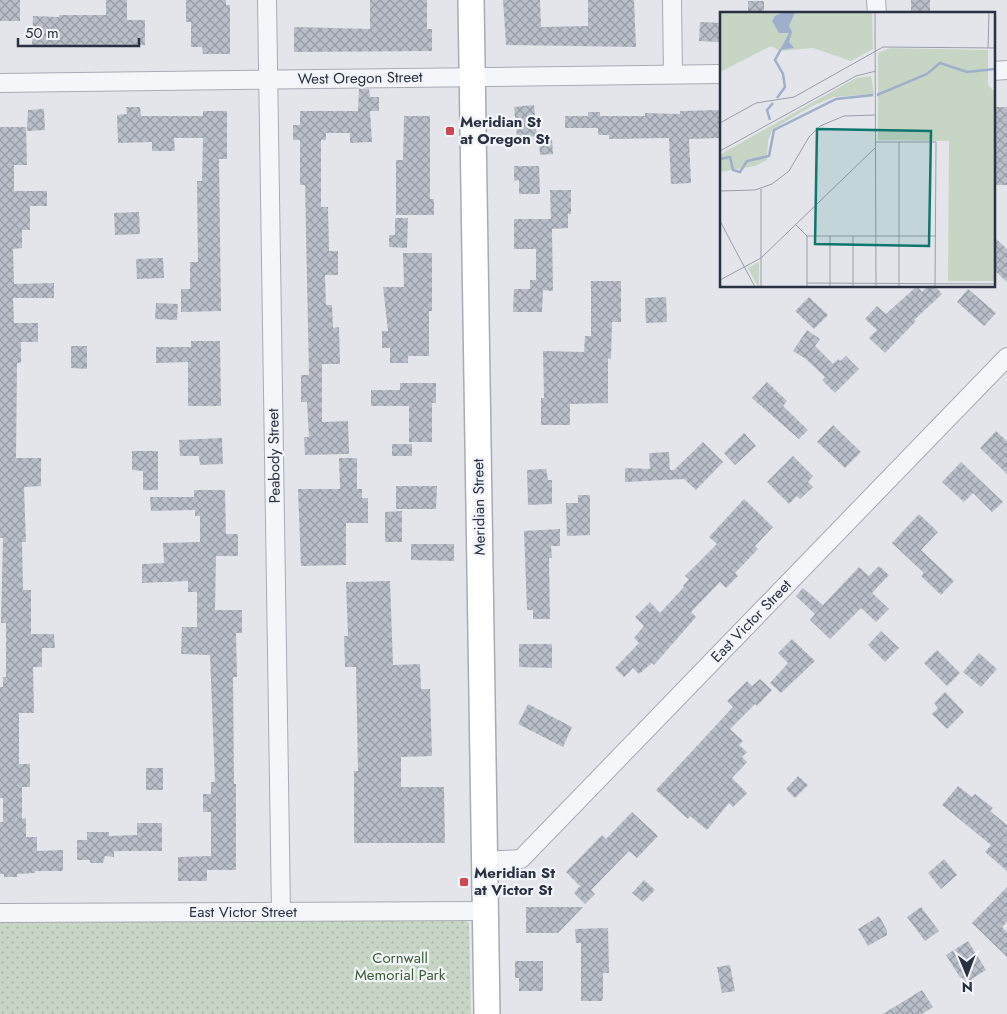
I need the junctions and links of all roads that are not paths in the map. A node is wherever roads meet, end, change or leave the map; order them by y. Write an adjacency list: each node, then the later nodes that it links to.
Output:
1 (267, 0): 9 (street, Peabody Street)
2 (471, 0): 8 (main road, Meridian Street)
3 (672, 0): 6 (street)
4 (994, 70): 5 (street)
5 (1007, 70)
6 (673, 74): 7 (street, West Oregon Street); 8 (street, West Oregon Street)
7 (720, 74)
8 (472, 77): 9 (street, West Oregon Street); 12 (main road, Meridian Street)
9 (268, 79): 10 (street, West Oregon Street); 14 (street, Peabody Street)
10 (0, 83)
11 (1007, 357): 12 (street, East Victor Street)
12 (485, 861): 13 (main road, Meridian Street)
13 (485, 910): 14 (street, East Victor Street); 16 (main road, Meridian Street)
14 (281, 912): 15 (street, East Victor Street)
15 (0, 913)
16 (487, 1014)

